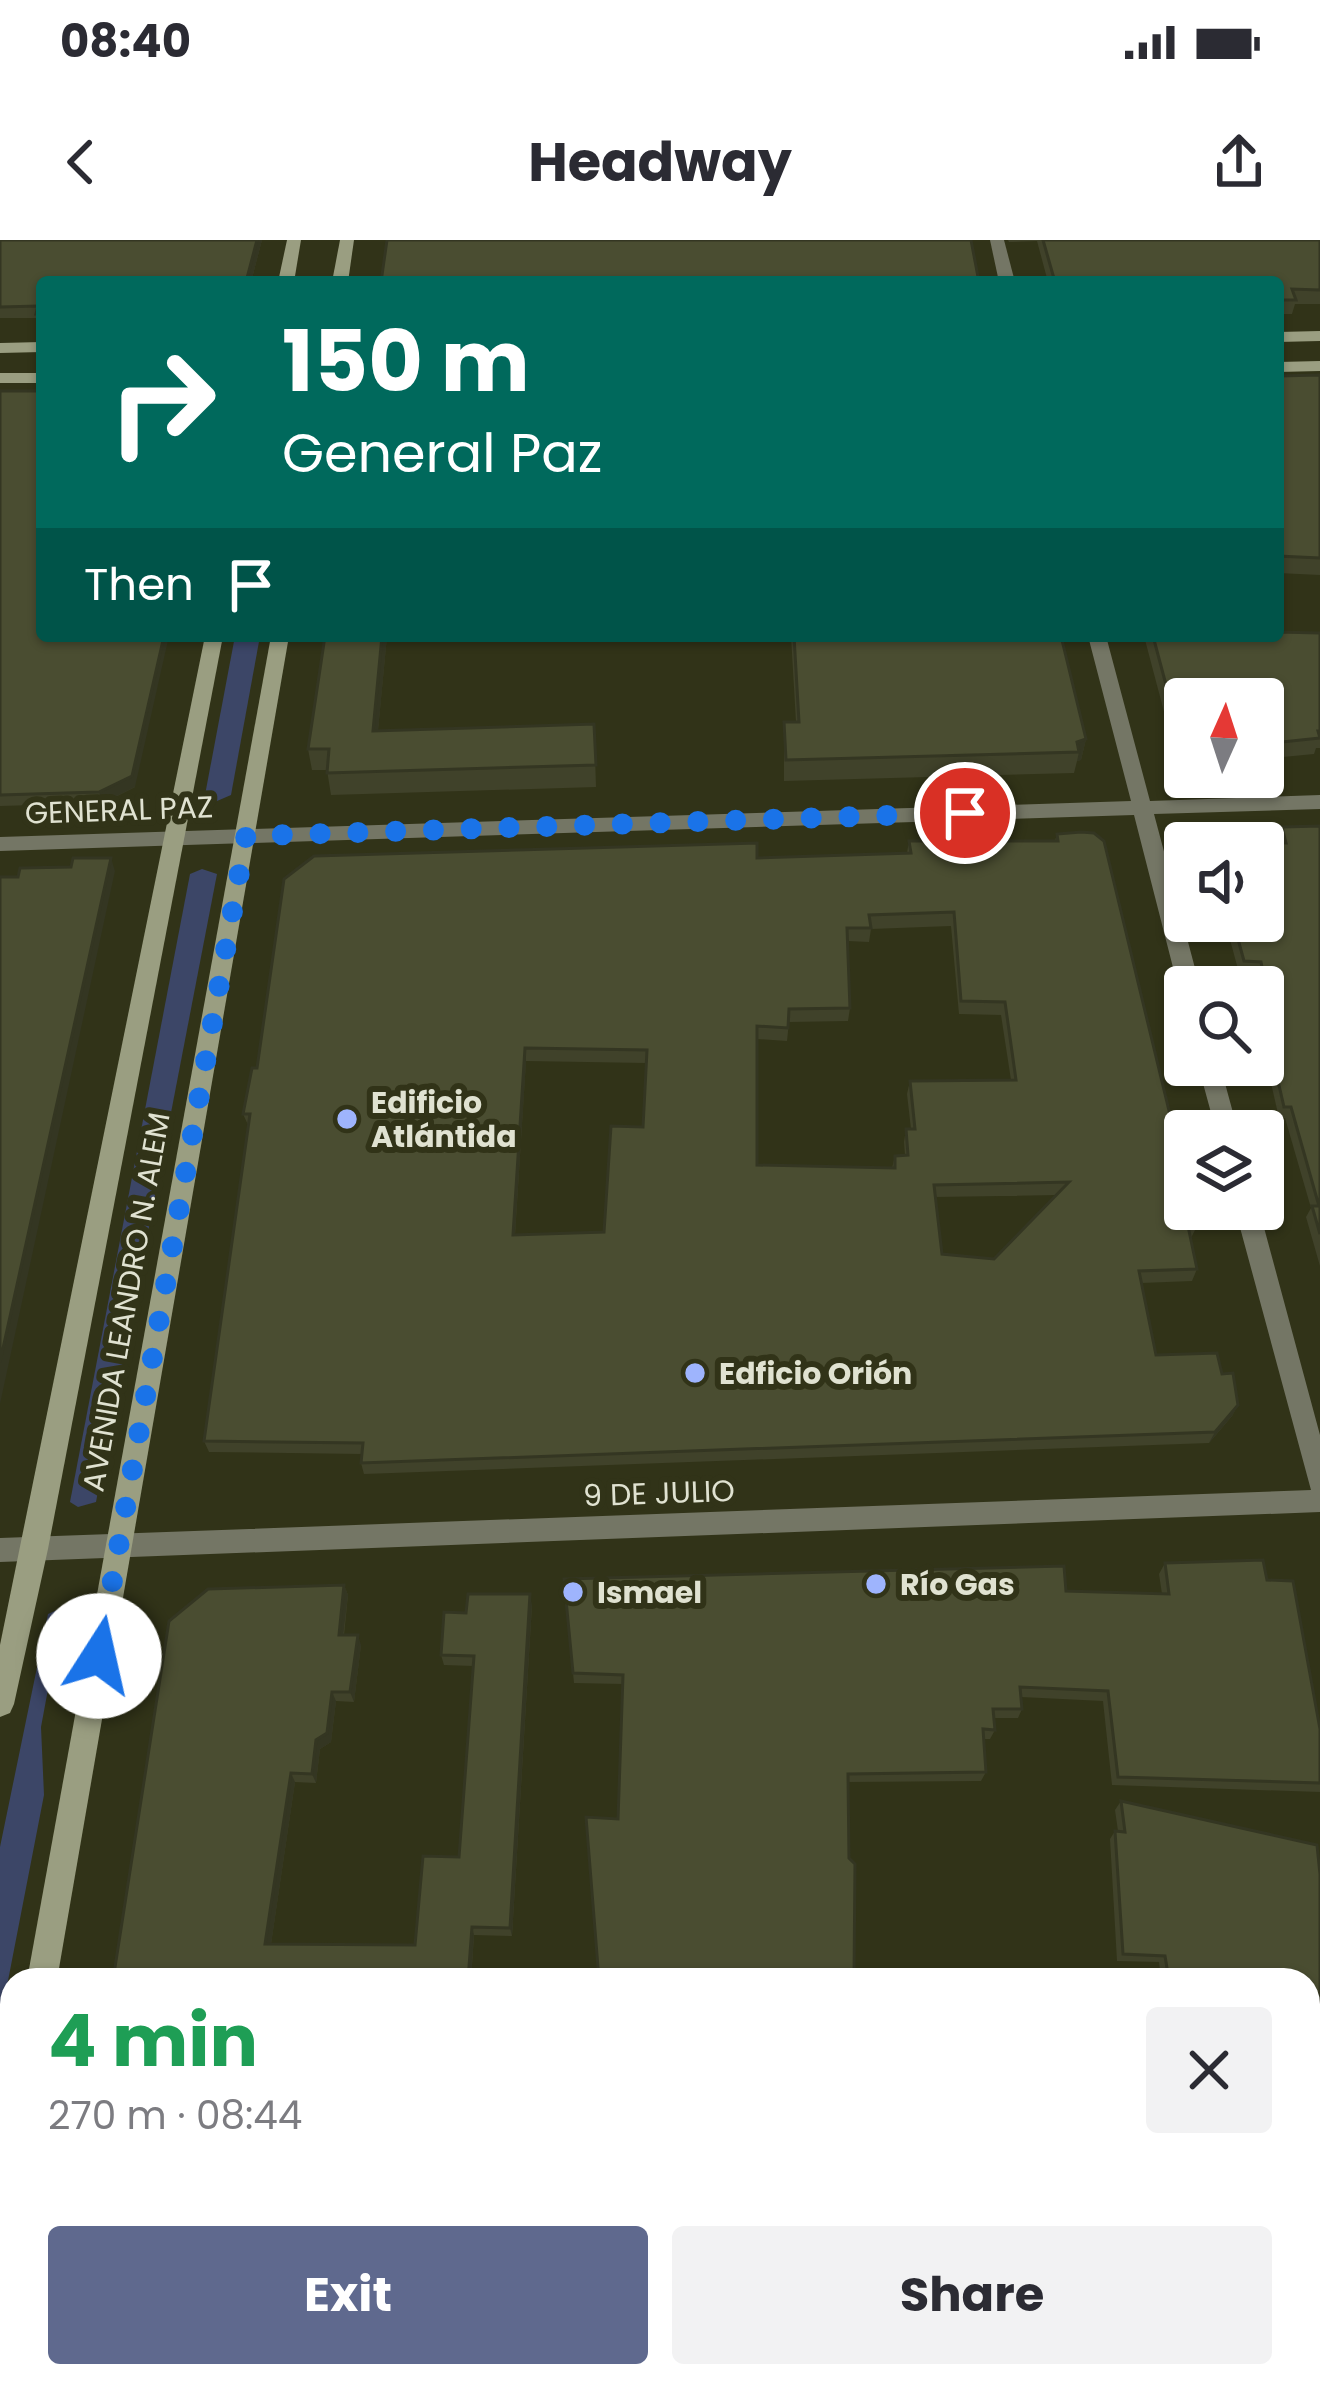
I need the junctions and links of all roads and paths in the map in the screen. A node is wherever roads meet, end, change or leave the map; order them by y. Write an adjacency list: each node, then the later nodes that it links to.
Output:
1 (294, 240): 4 (street)
2 (347, 240): 5 (street)
3 (997, 240): 6 (street)
4 (287, 276)
5 (341, 276)
6 (1006, 276)
7 (1320, 336): 8 (street)
8 (1284, 337)
9 (36, 347): 10 (street)
10 (0, 348)
11 (1320, 366): 12 (street)
12 (1284, 367)
13 (0, 378): 14 (street)
14 (36, 378)
15 (213, 642): 21 (street, AVENIDA LEANDRO N. ALEM)
16 (279, 642): 20 (street, AVENIDA LEANDRO N. ALEM)
17 (1099, 642): 19 (street)
18 (1320, 802): 19 (street, GENERAL PAZ)
19 (1141, 808): 20 (street, GENERAL PAZ); 23 (street)
20 (246, 836): 21 (street, GENERAL PAZ); 27 (street, AVENIDA LEANDRO N. ALEM)
21 (174, 838): 22 (street, GENERAL PAZ); 28 (street, AVENIDA LEANDRO N. ALEM)
22 (0, 844)
23 (1183, 966)
24 (1253, 1230): 25 (street)
25 (1320, 1482)
26 (1320, 1501): 27 (street, 9 DE JULIO)
27 (118, 1546): 28 (street, 9 DE JULIO); 31 (street, AVENIDA LEANDRO N. ALEM)
28 (35, 1549): 29 (street, 9 DE JULIO); 30 (street, AVENIDA LEANDRO N. ALEM)
29 (0, 1550)
30 (0, 1704)
31 (44, 1968)

